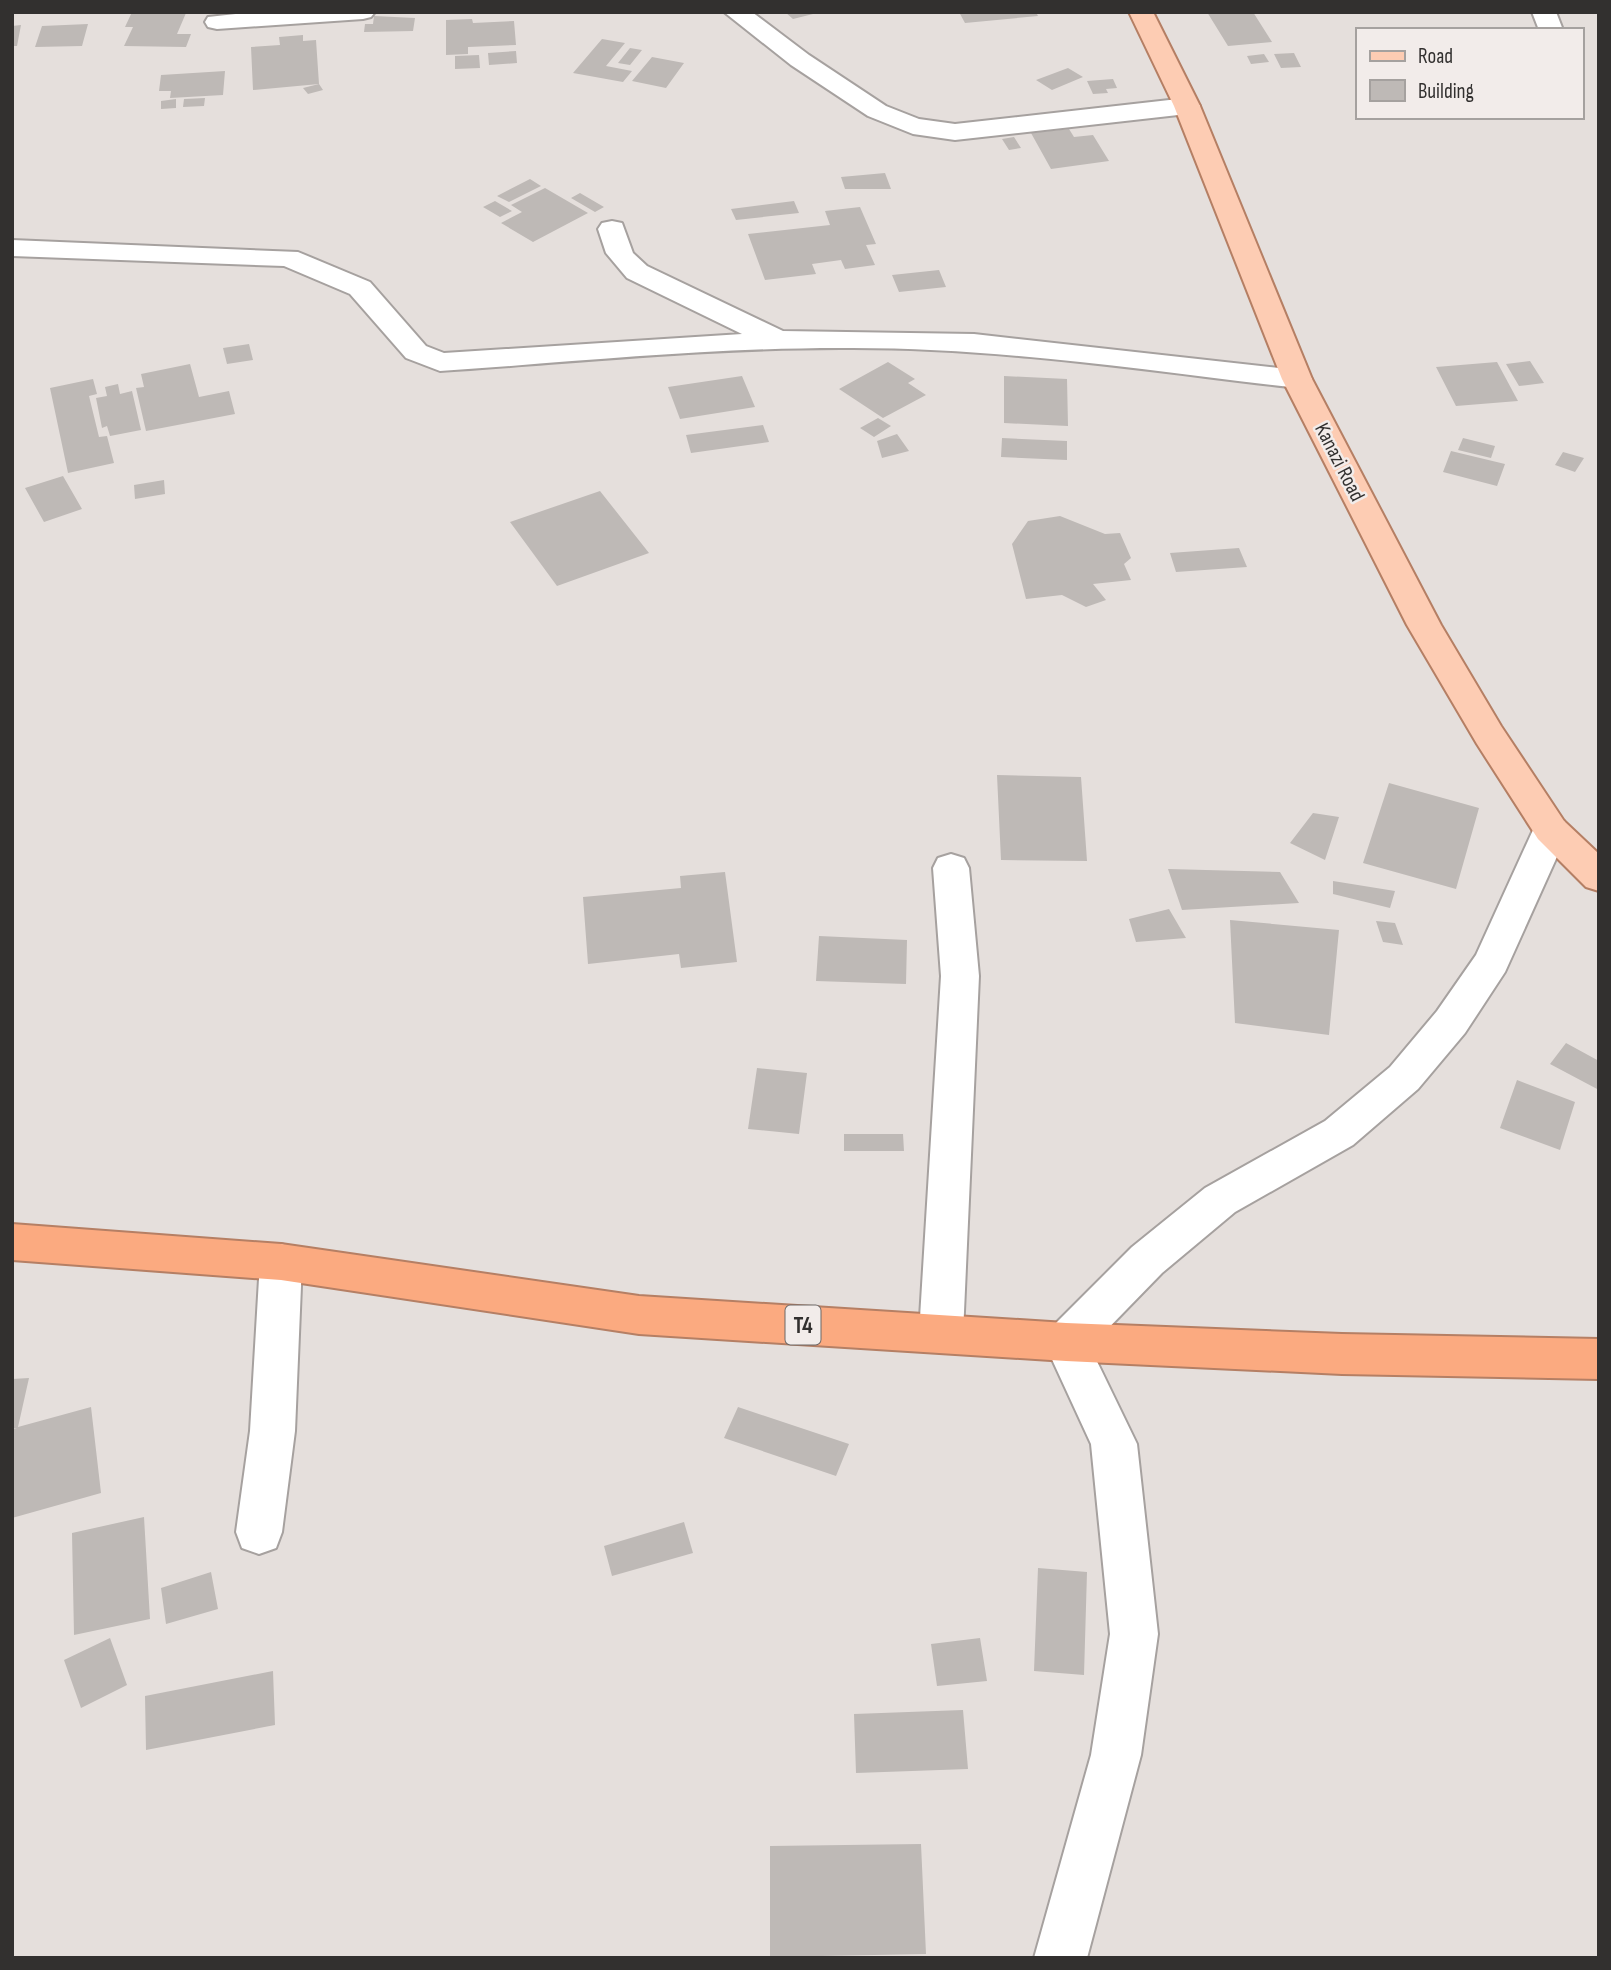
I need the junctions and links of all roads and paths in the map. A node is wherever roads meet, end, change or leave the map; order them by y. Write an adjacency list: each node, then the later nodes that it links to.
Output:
1 (363, 12): 4 (street)
2 (736, 12): 5 (street)
3 (1141, 12): 5 (main road, Kanazi Road)
4 (217, 22)
5 (1187, 106): 9 (main road, Kanazi Road)
6 (612, 229): 8 (street)
7 (12, 248): 8 (street)
8 (779, 341): 9 (street)
9 (1297, 379): 10 (main road, Kanazi Road)
10 (1550, 830): 12 (main road, Kanazi Road); 16 (street)
11 (951, 867): 15 (street)
12 (1599, 877)
13 (12, 1242): 14 (highway, T4)
14 (281, 1262): 15 (highway, T4); 18 (street)
15 (941, 1334): 16 (highway, T4)
16 (1066, 1342): 17 (highway, T4); 19 (street)
17 (1599, 1359)
18 (260, 1532)
19 (1060, 1958)

